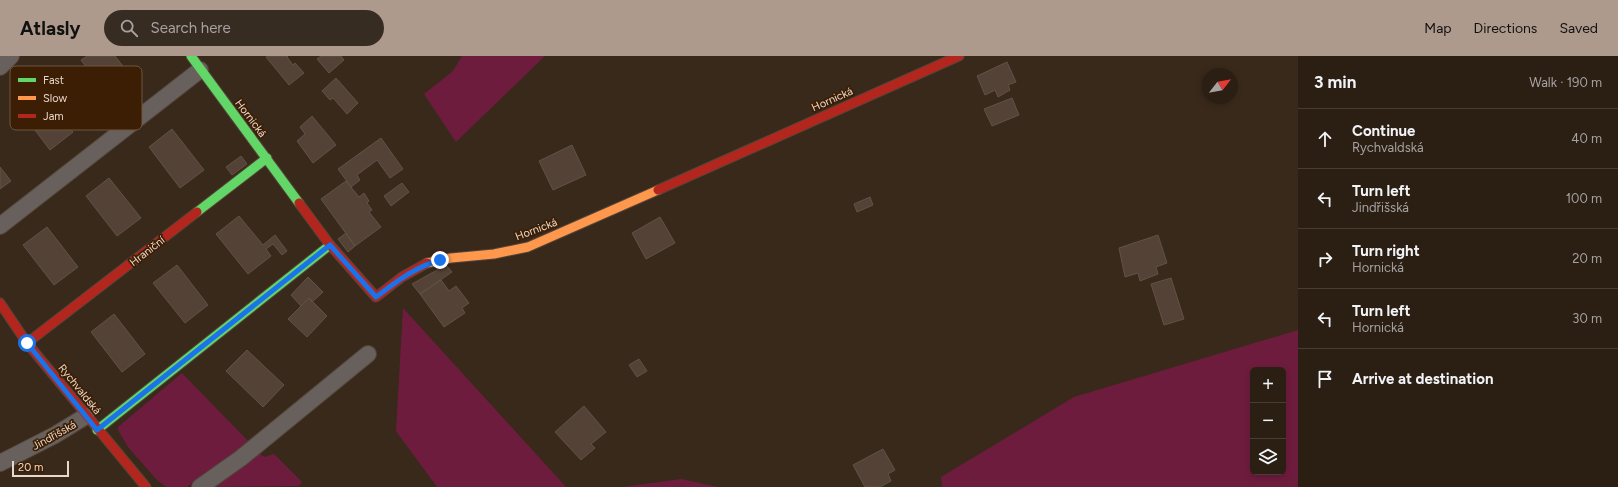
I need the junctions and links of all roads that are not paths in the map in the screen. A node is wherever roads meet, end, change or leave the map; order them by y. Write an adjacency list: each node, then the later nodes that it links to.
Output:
1 (11, 56): 4 (street)
2 (191, 56): 5 (street, Hornická)
3 (959, 56): 10 (street, Hornická)
4 (0, 68)
5 (200, 70): 6 (street); 8 (street, Hornická)
6 (142, 115)
7 (123, 130): 9 (street)
8 (267, 158): 10 (street, Hornická); 12 (street, Hraniční)
9 (0, 226)
10 (330, 245): 15 (street)
11 (0, 303): 12 (street, Rychvaldská)
12 (27, 343): 14 (street, Rychvaldská)
13 (368, 354): 18 (street)
14 (86, 416): 15 (street, Rychvaldská); 16 (street, Jindřišská)
15 (97, 430): 17 (street, Rychvaldská)
16 (0, 463)
17 (146, 487)
18 (200, 487)

